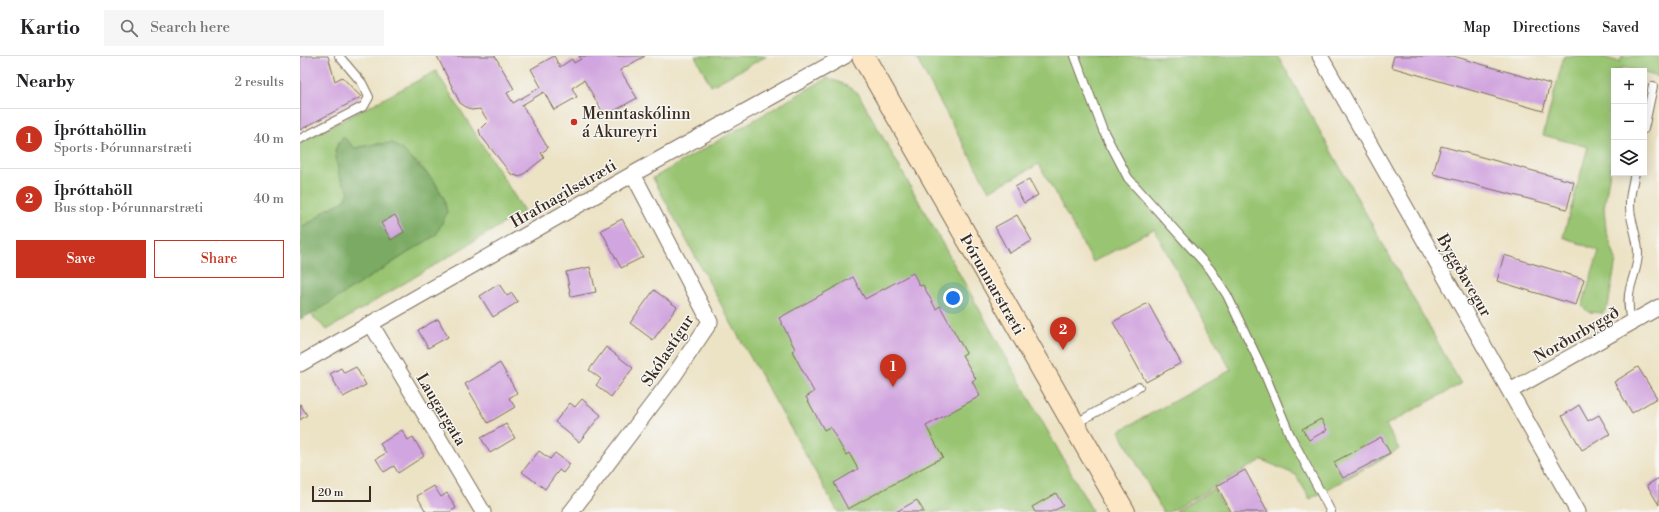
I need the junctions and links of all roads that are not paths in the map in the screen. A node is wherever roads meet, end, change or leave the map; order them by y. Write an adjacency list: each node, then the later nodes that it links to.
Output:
1 (339, 56): 8 (lane)
2 (845, 56): 9 (street, Hrafnagilsstræti)
3 (863, 56): 17 (street, Þórunnarstræti)
4 (1075, 56): 21 (lane)
5 (1320, 56): 16 (street, Byggðavegur)
6 (1653, 86): 7 (lane)
7 (1647, 115)
8 (300, 138)
9 (633, 174): 13 (street, Hrafnagilsstræti); 19 (street, Skólastígur)
10 (1634, 176): 12 (lane)
11 (1659, 307): 12 (street, Norðurbyggð)
12 (1631, 323): 16 (street, Norðurbyggð)
13 (371, 324): 14 (street, Hrafnagilsstræti); 18 (street, Laugargata)
14 (300, 364)
15 (1139, 387): 17 (lane)
16 (1510, 392): 22 (street, Byggðavegur)
17 (1074, 424): 20 (street, Þórunnarstræti)
18 (483, 512)
19 (571, 512)
20 (1124, 512)
21 (1331, 512)
22 (1578, 512)

